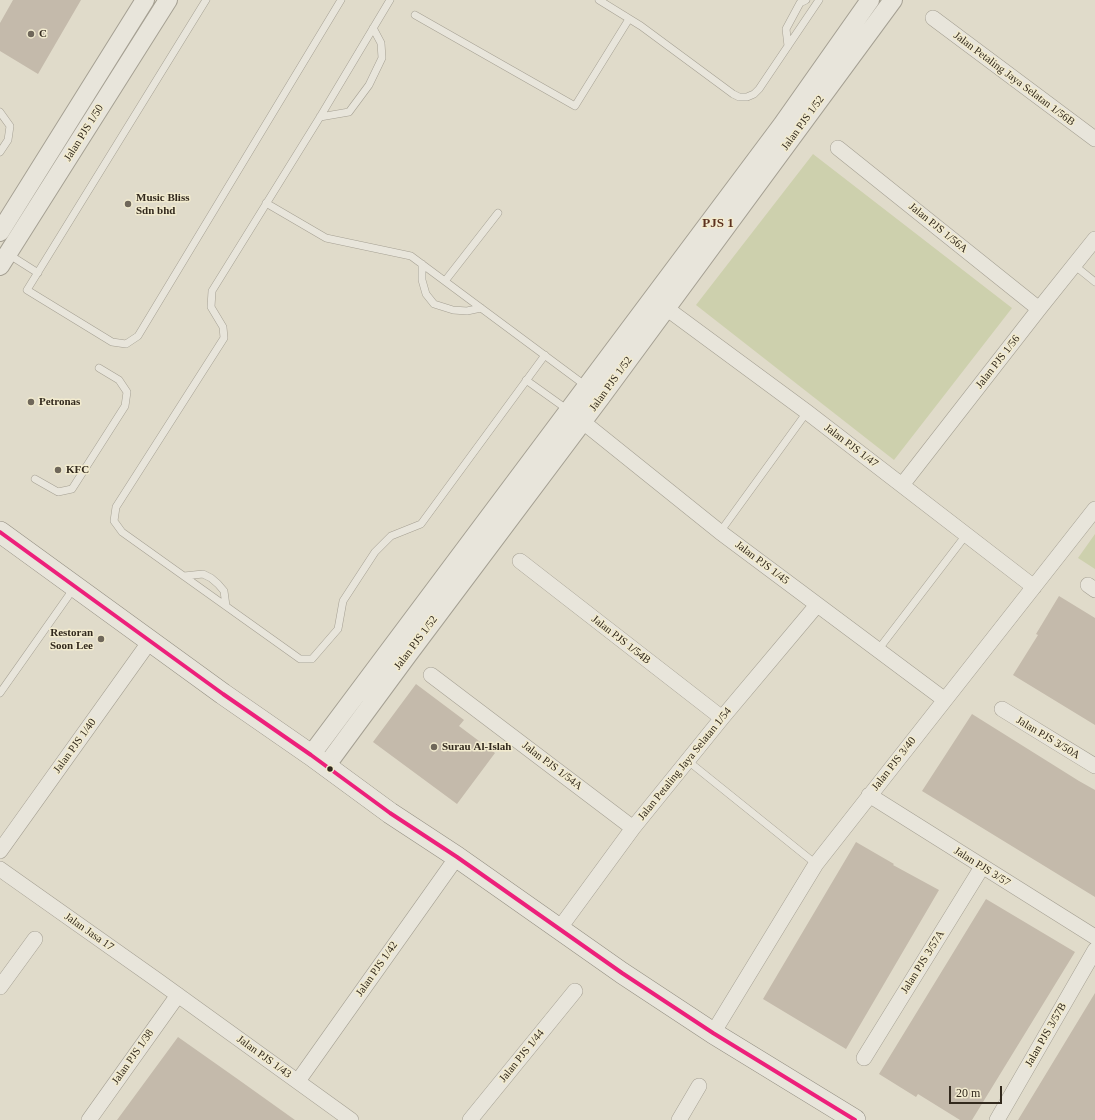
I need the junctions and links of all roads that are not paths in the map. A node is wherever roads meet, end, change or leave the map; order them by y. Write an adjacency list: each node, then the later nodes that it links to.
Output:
1 (145, 0): 23 (street, Jalan PJS 1/50)
2 (168, 0): 25 (street, Jalan PJS 1/50)
3 (206, 0): 28 (lane)
4 (341, 0): 28 (lane)
5 (390, 0): 14 (lane)
6 (599, 0): 13 (lane)
7 (806, 0): 15 (lane)
8 (819, 0): 15 (lane)
9 (870, 0): 37 (street, Jalan PJS 1/52)
10 (893, 0): 32 (street, Jalan PJS 1/52)
11 (415, 15): 13 (lane)
12 (934, 18): 18 (street, Jalan Petaling Jaya Selatan 1/56B)
13 (629, 19): 15 (lane)
14 (373, 28): 17 (lane); 17 (lane)
15 (788, 46)
16 (0, 112): 20 (lane)
17 (320, 117): 21 (lane)
18 (1095, 139)
19 (838, 148): 33 (street, Jalan PJS 1/56A)
20 (0, 152)
21 (266, 203): 26 (lane); 49 (lane)
22 (498, 213): 29 (lane)
23 (0, 232)
24 (1095, 239): 27 (street, Jalan PJS 1/56)
25 (4, 260): 28 (lane)
26 (422, 264): 29 (lane); 31 (lane)
27 (1074, 265): 30 (lane); 33 (street, Jalan PJS 1/56)
28 (38, 273)
29 (445, 281): 31 (lane)
30 (1095, 282)
31 (481, 308): 34 (lane)
32 (666, 308): 38 (street, Jalan PJS 1/52); 40 (street, Jalan PJS 1/47)
33 (1039, 308): 43 (street, Jalan PJS 1/56)
34 (545, 355): 36 (lane); 37 (lane)
35 (99, 368): 42 (lane)
36 (526, 380): 39 (lane); 53 (lane)
37 (586, 386): 38 (street); 39 (street, Jalan PJS 1/52)
38 (601, 397): 41 (street, Jalan PJS 1/52)
39 (568, 410): 41 (street); 61 (street, Jalan PJS 1/52)
40 (807, 412): 43 (street, Jalan PJS 1/47); 45 (lane)
41 (583, 422): 45 (street, Jalan PJS 1/45); 61 (street, Jalan PJS 1/52)
42 (35, 479)
43 (902, 485): 47 (street, Jalan PJS 1/47)
44 (1095, 509): 51 (street, Jalan PJS 3/40)
45 (720, 532): 52 (street, Jalan PJS 1/45)
46 (1, 534): 50 (main road)
47 (966, 535): 51 (street, Jalan PJS 1/47); 55 (lane)
48 (520, 561): 60 (street, Jalan PJS 1/54B)
49 (184, 576): 53 (lane); 53 (lane)
50 (75, 586): 54 (main road); 57 (lane)
51 (1034, 587): 58 (street, Jalan PJS 3/40)
52 (817, 605): 55 (street, Jalan PJS 1/45); 60 (street, Jalan Petaling Jaya Selatan 1/54)
53 (226, 606)
54 (150, 641): 61 (main road); 66 (street, Jalan PJS 1/40)
55 (878, 650): 58 (street, Jalan PJS 1/45)
56 (431, 675): 65 (street, Jalan PJS 1/54A)
57 (0, 693)
58 (944, 700): 64 (street, Jalan PJS 3/40)
59 (1002, 709): 63 (street, Jalan PJS 3/50A)
60 (722, 718): 62 (street, Jalan Petaling Jaya Selatan 1/54)
61 (318, 760): 67 (main road)
62 (688, 761): 65 (street, Jalan Petaling Jaya Selatan 1/54); 68 (lane)
63 (1095, 766)
64 (869, 795): 68 (street, Jalan PJS 3/40); 69 (street, Jalan PJS 3/57)
65 (634, 828): 71 (street, Jalan Petaling Jaya Selatan 1/54)
66 (0, 851)
67 (457, 857): 71 (main road); 80 (street, Jalan PJS 1/42)
68 (816, 864): 78 (street, Jalan PJS 3/40)
69 (982, 867): 72 (street, Jalan PJS 3/57); 79 (street, Jalan PJS 3/57A)
70 (0, 869): 77 (street, Jalan Jasa 17)
71 (559, 929): 78 (main road)
72 (1095, 937)
73 (35, 939): 75 (street)
74 (1095, 950): 87 (street, Jalan PJS 3/57B)
75 (0, 987)
76 (575, 991): 85 (street, Jalan PJS 1/44)
77 (178, 995): 80 (street, Jalan PJS 1/43); 83 (street, Jalan PJS 1/38)
78 (713, 1033): 82 (main road)
79 (864, 1058)
80 (298, 1081): 84 (street, Jalan PJS 1/43)
81 (700, 1086): 86 (street)
82 (846, 1118)
83 (89, 1120)
84 (351, 1120)
85 (470, 1120)
86 (679, 1120)
87 (997, 1120)

